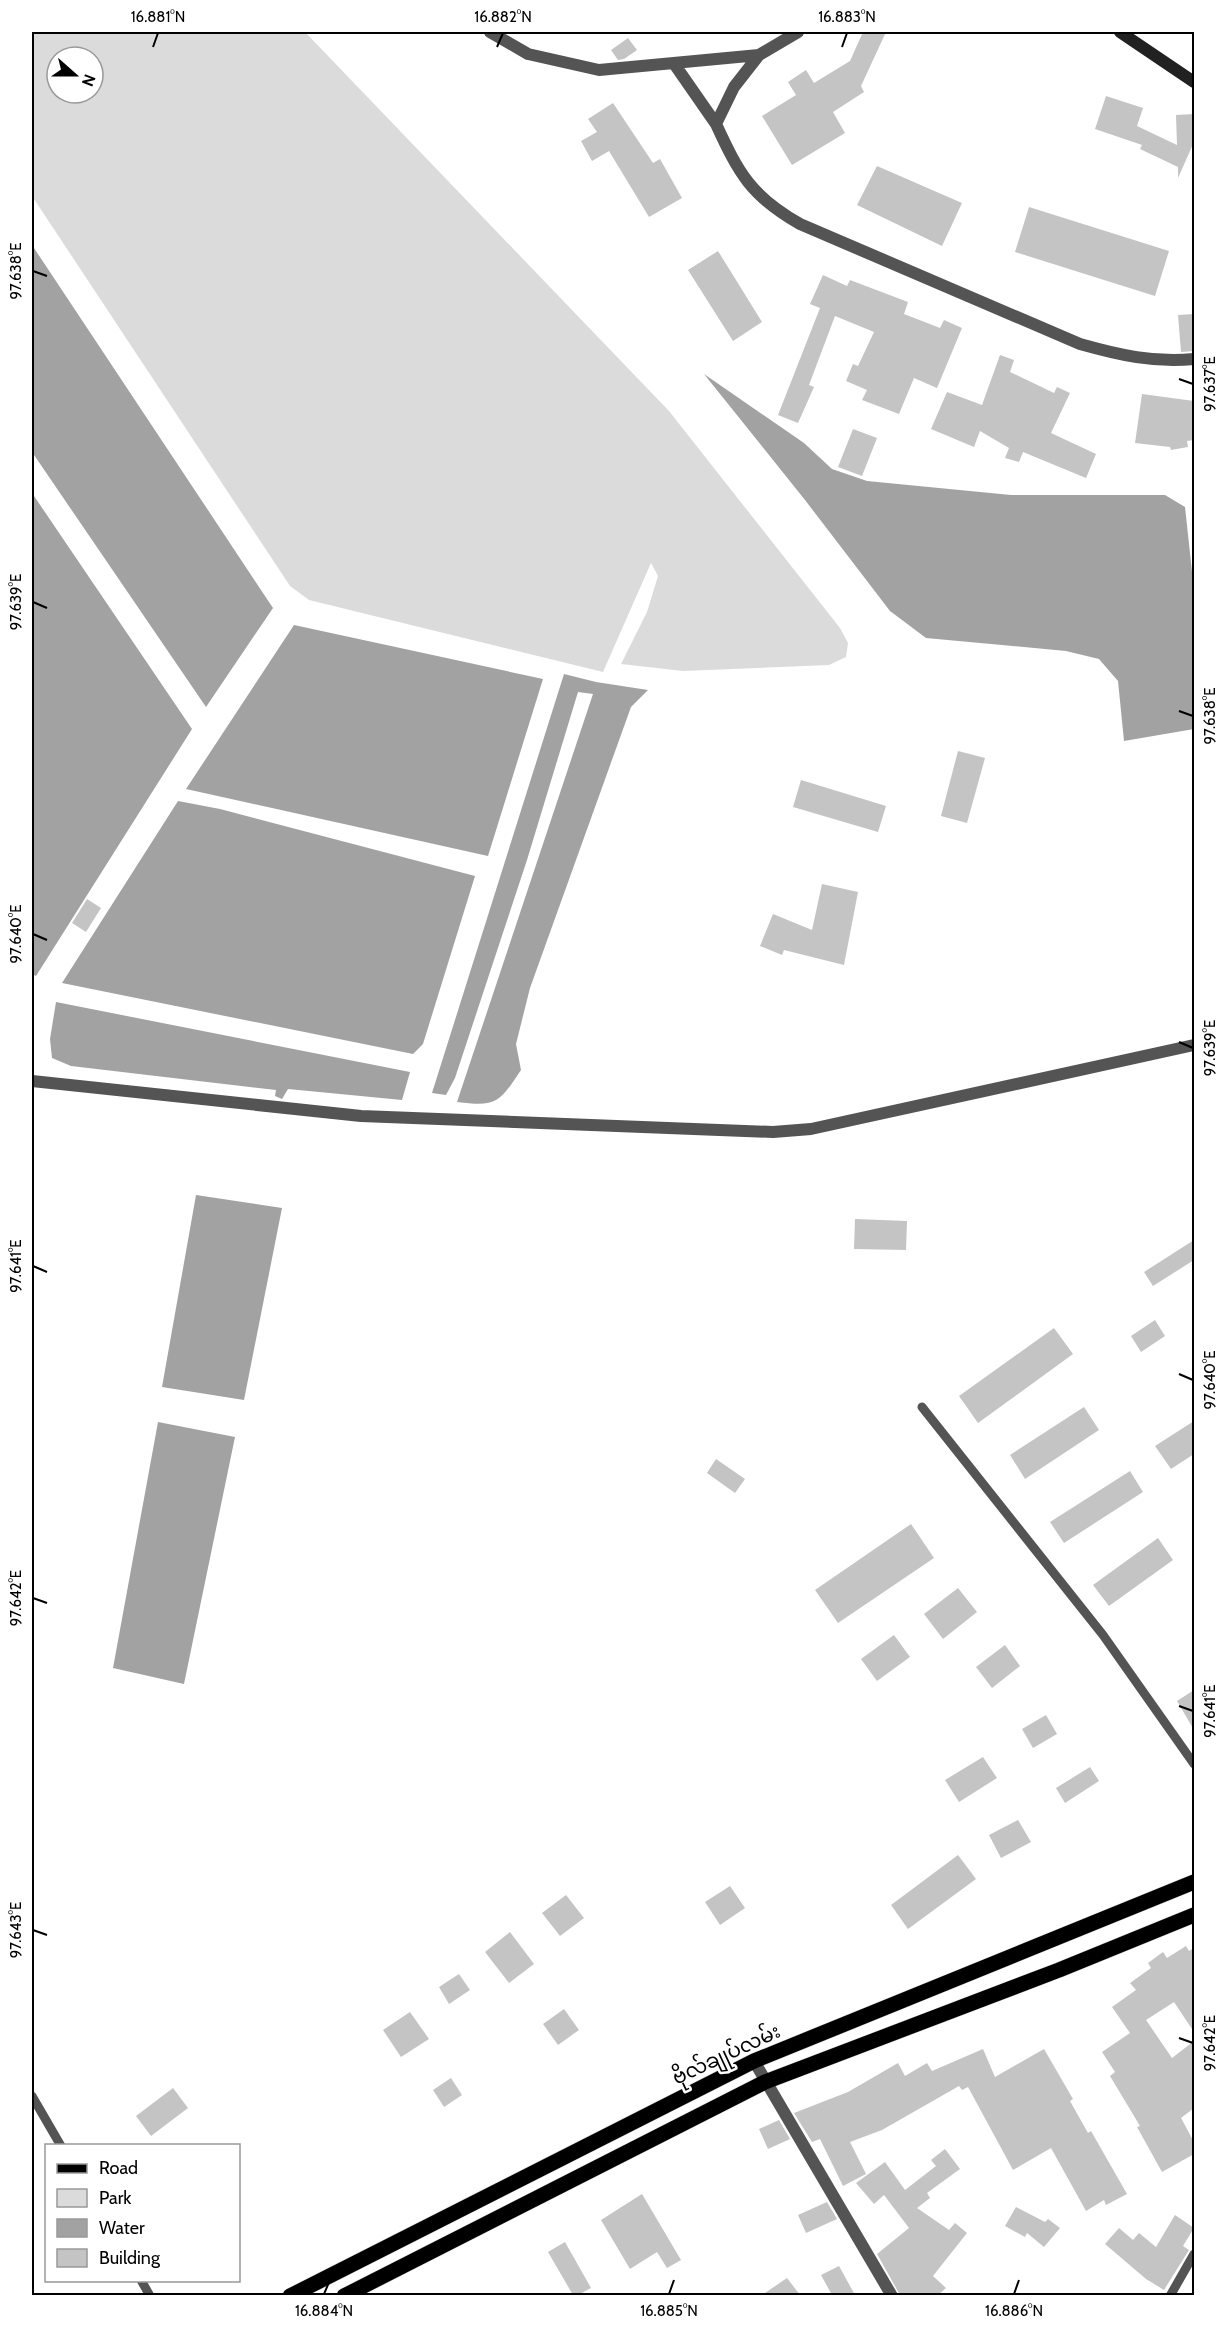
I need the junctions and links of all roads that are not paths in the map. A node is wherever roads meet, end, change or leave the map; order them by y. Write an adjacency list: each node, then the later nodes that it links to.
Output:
1 (490, 32): 5 (street)
2 (1120, 32): 6 (street)
3 (789, 33): 4 (street)
4 (759, 55): 5 (street); 7 (street)
5 (675, 64): 7 (street)
6 (1194, 82)
7 (716, 124): 8 (street)
8 (1194, 359)
9 (1194, 1045): 10 (street)
10 (32, 1081)
11 (922, 1407): 12 (lane)
12 (1194, 1764)
13 (1194, 1882): 15 (main road, ဗိုလ်ချုပ်လမ်း)
14 (1194, 1914): 16 (main road)
15 (754, 2061): 16 (street); 22 (main road, ဗိုလ်ချုပ်လမ်း)
16 (765, 2082): 23 (main road); 24 (street)
17 (32, 2096): 18 (lane)
18 (60, 2144)
19 (1194, 2254): 25 (lane)
20 (142, 2282): 21 (lane)
21 (150, 2295)
22 (290, 2295)
23 (344, 2295)
24 (892, 2295)
25 (1171, 2295)

